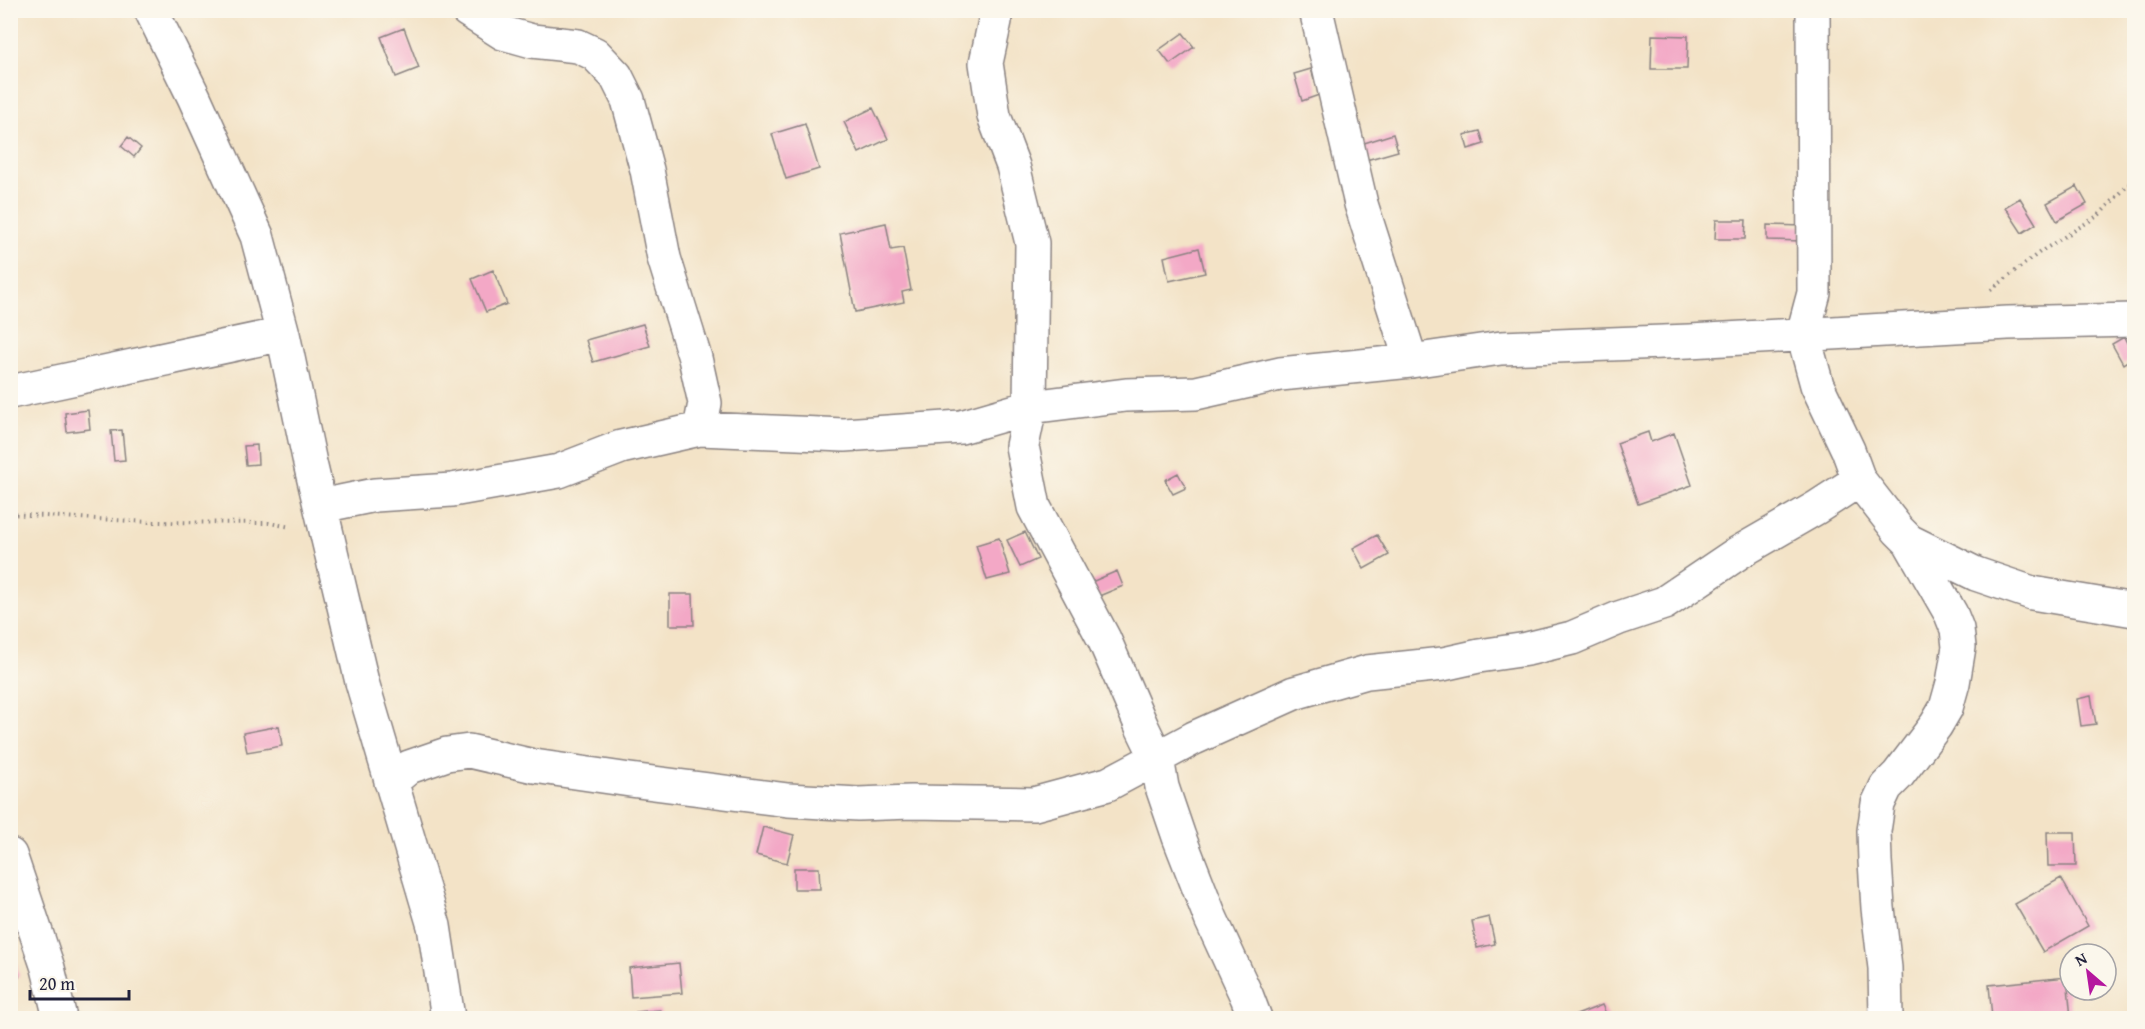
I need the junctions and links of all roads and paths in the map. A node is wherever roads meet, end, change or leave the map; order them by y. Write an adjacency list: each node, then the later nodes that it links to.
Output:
1 (151, 10): 9 (street)
2 (467, 10): 14 (street)
3 (994, 10): 13 (street)
4 (1316, 10): 11 (street)
5 (1813, 10): 10 (street)
6 (2134, 178): 7 (path)
7 (1987, 293)
8 (2134, 320): 10 (street)
9 (283, 334): 12 (street); 17 (street)
10 (1803, 334): 11 (street); 15 (street)
11 (1411, 361): 13 (street)
12 (10, 392)
13 (1030, 407): 14 (street); 20 (street)
14 (700, 429): 17 (street)
15 (1859, 480): 18 (street); 20 (street)
16 (10, 514): 17 (path)
17 (324, 520): 21 (street)
18 (1909, 541): 19 (street); 26 (street)
19 (2134, 610)
20 (1157, 758): 21 (street); 25 (street)
21 (391, 783): 24 (street)
22 (10, 855): 23 (street)
23 (60, 1018)
24 (448, 1018)
25 (1255, 1018)
26 (1887, 1018)

